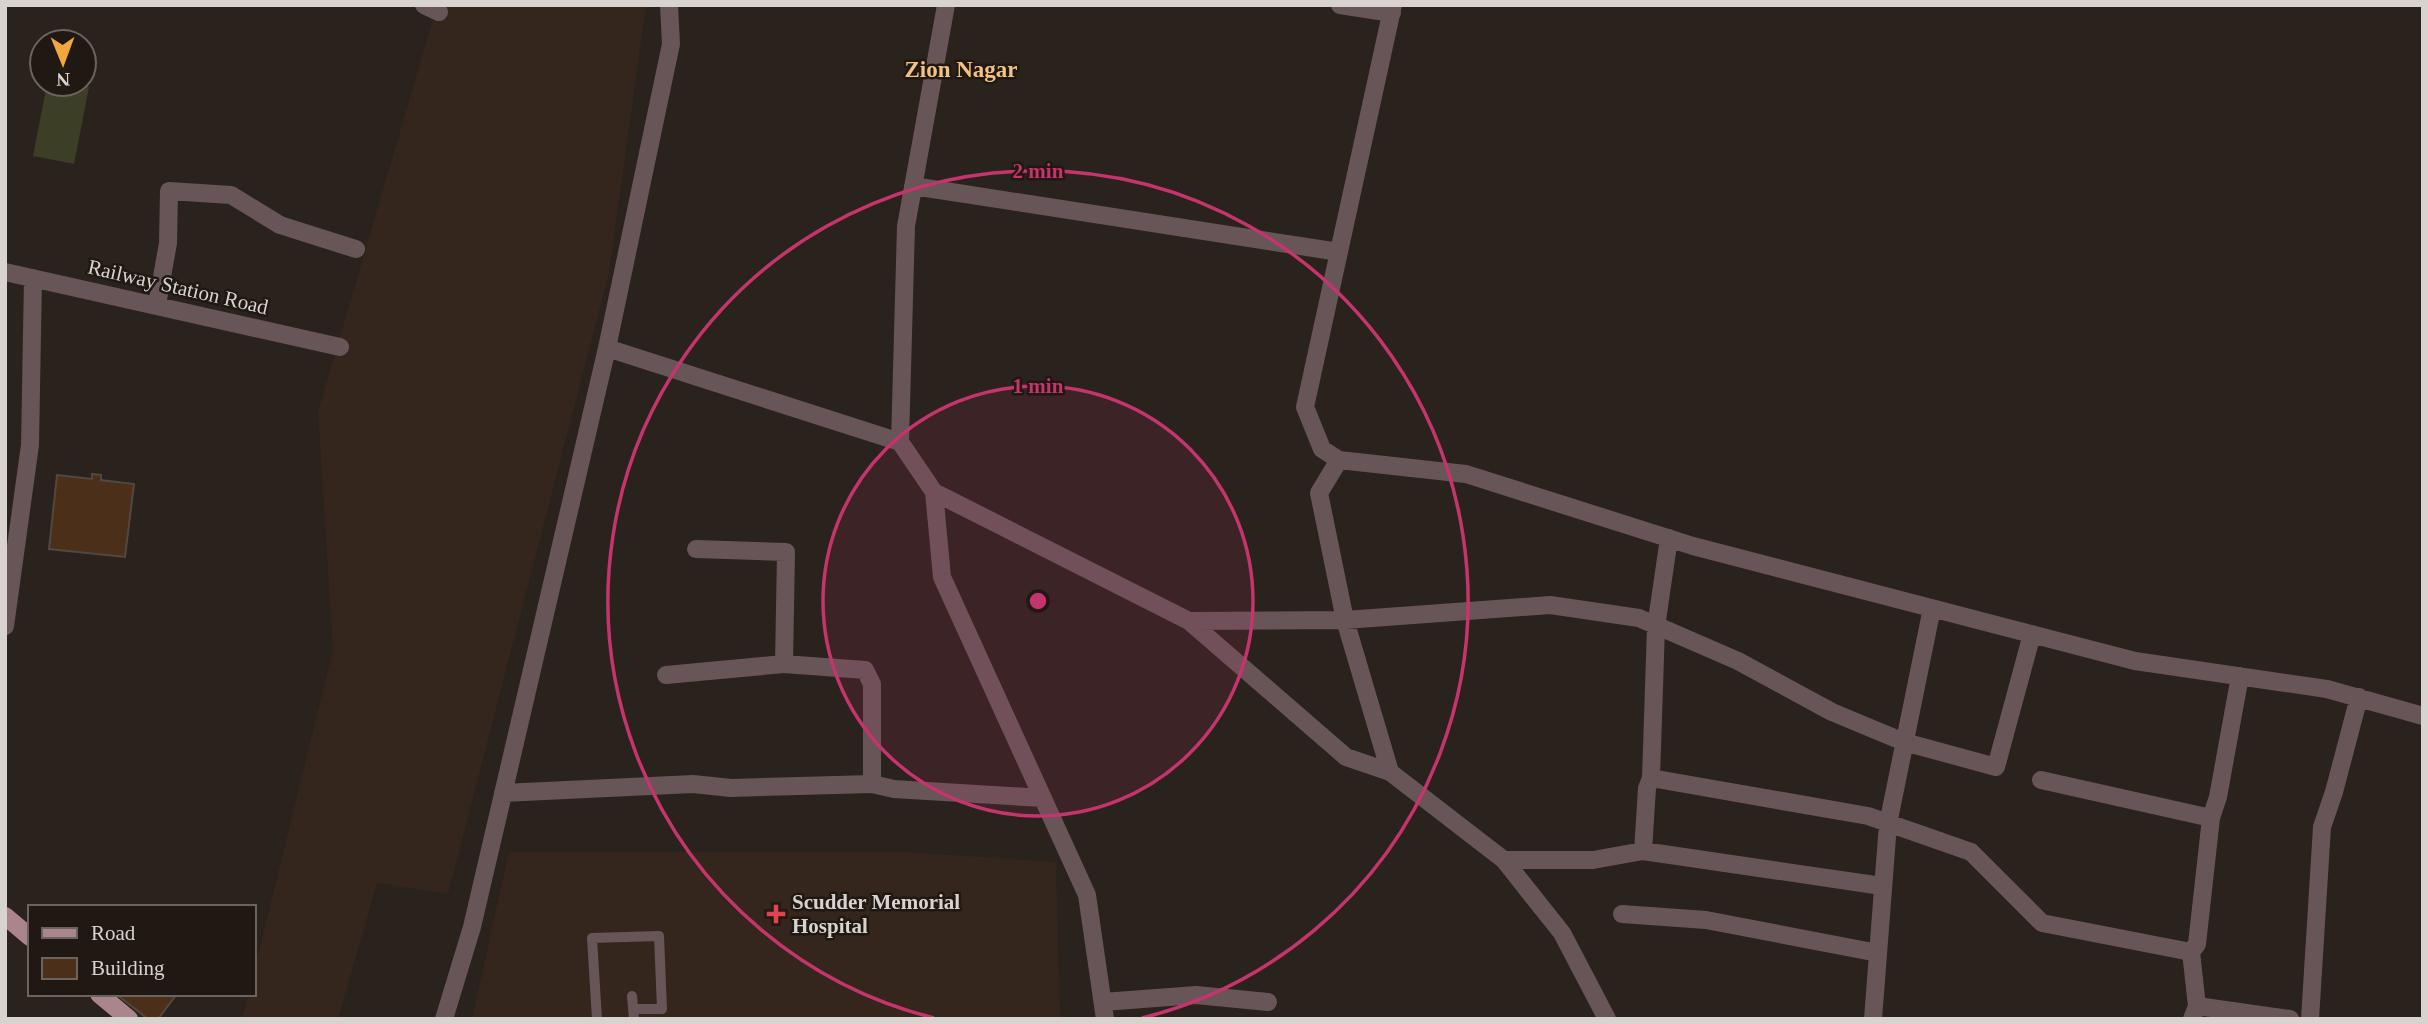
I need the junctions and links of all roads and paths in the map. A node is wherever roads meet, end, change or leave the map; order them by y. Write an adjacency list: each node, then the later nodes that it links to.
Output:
1 (669, 5): 12 (street)
2 (946, 5): 5 (street)
3 (1340, 5): 4 (street)
4 (1392, 9): 7 (street)
5 (913, 186): 7 (street); 13 (street)
6 (356, 249): 10 (street)
7 (1339, 252): 14 (street)
8 (5, 272): 9 (street, Railway Station Road)
9 (33, 278): 10 (street, Railway Station Road); 21 (street)
10 (157, 305): 11 (street, Railway Station Road)
11 (340, 346)
12 (607, 348): 13 (street); 34 (street)
13 (900, 442): 15 (street)
14 (1339, 460): 16 (street); 19 (street)
15 (934, 492): 20 (street); 35 (street)
16 (1669, 538): 18 (street); 22 (street)
17 (696, 549): 24 (street)
18 (1933, 608): 23 (street); 29 (street)
19 (1345, 620): 20 (street); 22 (street); 30 (street)
20 (1189, 621): 30 (street)
21 (5, 626)
22 (1656, 627): 29 (street); 31 (street)
23 (2032, 635): 26 (street); 29 (street)
24 (784, 664): 25 (street); 33 (street)
25 (666, 675)
26 (2240, 676): 27 (street); 36 (street)
27 (2359, 698): 28 (street); 58 (street)
28 (2423, 716)
29 (1905, 742): 37 (street)
30 (1390, 772): 39 (street)
31 (1651, 778): 37 (street); 38 (street)
32 (2041, 780): 36 (street)
33 (872, 783): 34 (street); 35 (street)
34 (503, 793): 53 (street)
35 (1042, 798): 51 (street)
36 (2211, 818): 44 (street)
37 (1888, 824): 40 (street); 44 (street)
38 (1643, 851): 39 (street); 40 (street)
39 (1504, 860): 55 (street)
40 (1882, 886): 45 (street)
41 (1622, 914): 45 (street)
42 (5, 916): 43 (main road)
43 (28, 935)
44 (2192, 952): 49 (street)
45 (1878, 953): 56 (street)
46 (101, 996): 52 (main road)
47 (632, 996): 50 (lane)
48 (1268, 1002): 51 (street)
49 (2194, 1012): 57 (street)
50 (634, 1014): 54 (lane)
51 (1102, 1014)
52 (129, 1019)
53 (444, 1019)
54 (597, 1019)
55 (1607, 1019)
56 (1873, 1019)
57 (2290, 1019)
58 (2310, 1019)

